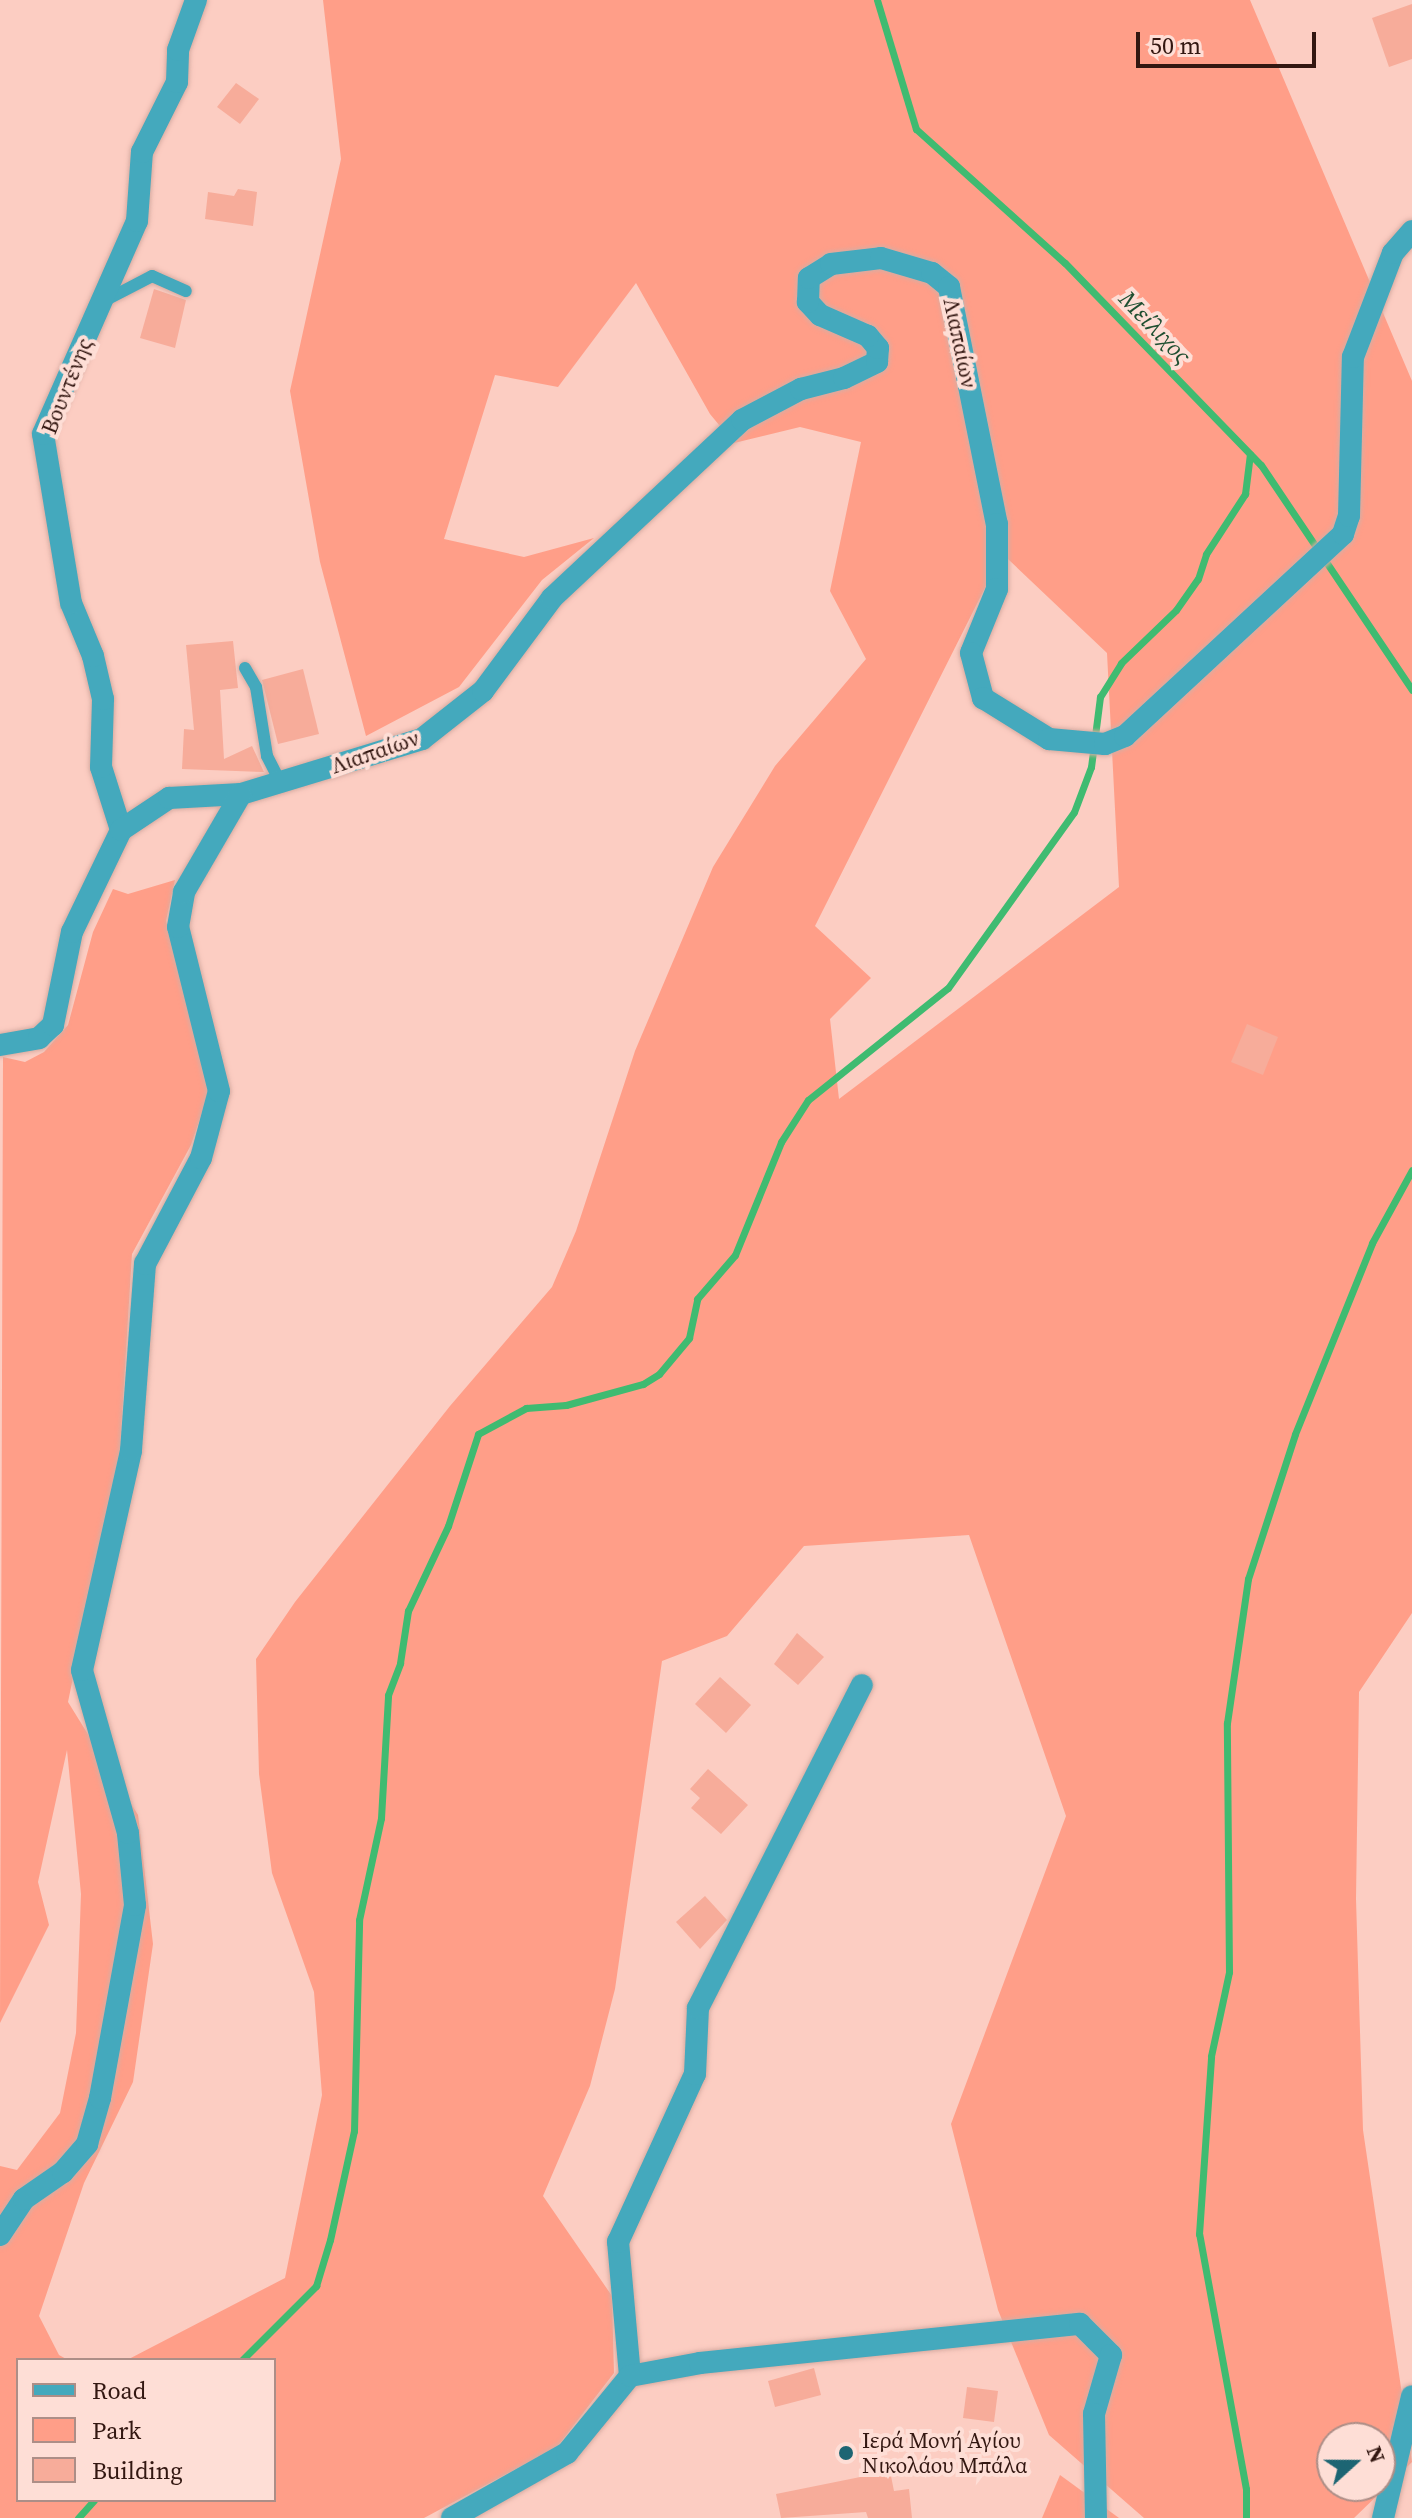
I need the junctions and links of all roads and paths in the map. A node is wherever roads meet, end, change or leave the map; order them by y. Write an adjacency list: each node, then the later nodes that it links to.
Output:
1 (196, 0): 4 (street, Βουντένης)
2 (1412, 231): 6 (street, Λιαπαίων)
3 (186, 291): 4 (lane)
4 (104, 301): 8 (street, Βουντένης)
5 (245, 668): 6 (lane)
6 (280, 782): 7 (street, Λιαπαίων)
7 (241, 794): 8 (street, Λιαπαίων); 11 (street)
8 (121, 830): 9 (street)
9 (0, 1045)
10 (862, 1685): 12 (street)
11 (0, 2235)
12 (630, 2376): 14 (street); 16 (street)
13 (1412, 2396): 17 (street)
14 (479, 2511): 15 (street)
15 (452, 2518)
16 (1096, 2518)
17 (1383, 2518)

